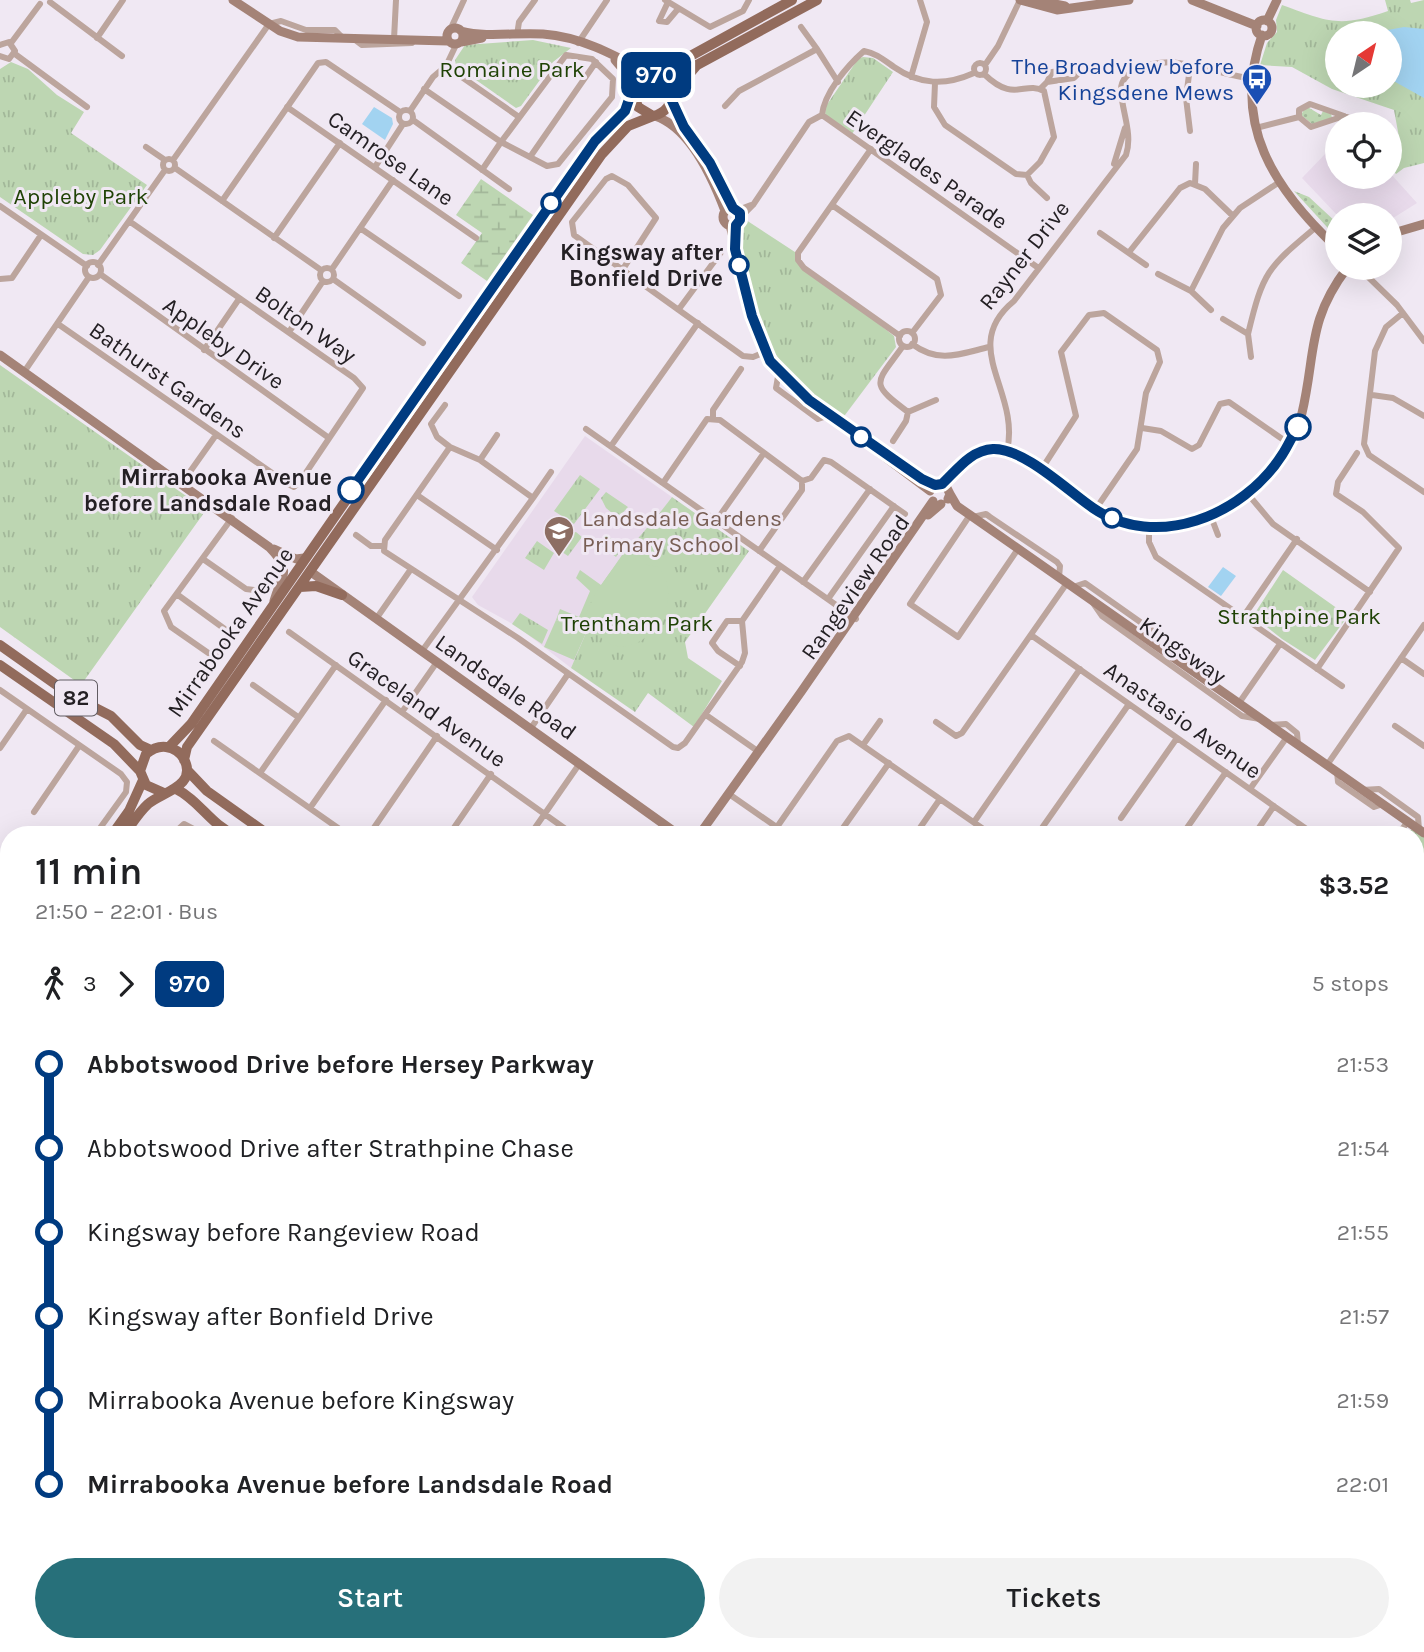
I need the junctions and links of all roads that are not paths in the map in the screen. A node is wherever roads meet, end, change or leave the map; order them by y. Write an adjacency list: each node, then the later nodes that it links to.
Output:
1 (123, 0): 30 (street)
2 (237, 0): 23 (street)
3 (396, 0): 28 (street)
4 (464, 0): 29 (street)
5 (535, 0): 27 (street)
6 (607, 0): 34 (street)
7 (749, 0): 22 (street)
8 (777, 0): 24 (main road)
9 (817, 0): 20 (main road)
10 (920, 0): 47 (street)
11 (1020, 0): 21 (street); 41 (street)
12 (1037, 0): 21 (street)
13 (1129, 0): 21 (street)
14 (1192, 0): 19 (street)
15 (1277, 0): 26 (street)
16 (51, 1): 18 (street); 30 (street)
17 (667, 1): 22 (street); 22 (street)
18 (38, 2): 33 (street)
19 (1206, 2): 26 (street)
20 (799, 3): 24 (main road); 55 (main road)
21 (1068, 7)
22 (678, 9)
23 (271, 23): 28 (street); 31 (street); 77 (street)
24 (748, 23): 45 (main road)
25 (801, 27): 36 (street)
26 (1259, 31): 48 (street)
27 (517, 35): 29 (street); 34 (street)
28 (393, 37): 29 (street); 31 (street); 32 (street)
29 (454, 37): 32 (street); 42 (street)
30 (97, 38): 38 (street)
31 (354, 39): 32 (street)
32 (415, 39)
33 (11, 43): 35 (street); 37 (street)
34 (578, 43): 45 (street); 54 (street)
35 (0, 45)
36 (817, 49): 49 (street); 56 (street)
37 (15, 54): 39 (street); 57 (street)
38 (122, 56)
39 (0, 57)
40 (596, 62): 64 (street); 75 (street); 75 (street)
41 (985, 65): 44 (street); 46 (street)
42 (446, 66): 53 (street); 64 (street)
43 (1190, 67): 48 (street, Rayner Drive); 70 (street); 108 (street, Rayner Drive)
44 (974, 73): 46 (street); 51 (street, Everglades Parade)
45 (653, 74): 54 (main road); 55 (main road)
46 (984, 74): 52 (street)
47 (911, 78): 49 (street, Everglades Parade); 51 (street, Everglades Parade)
48 (1252, 79): 69 (street)
49 (838, 82): 62 (street, Everglades Parade)
50 (1047, 82): 52 (street)
51 (935, 83): 82 (street)
52 (1041, 88): 82 (street)
53 (424, 89): 59 (street); 71 (street)
54 (632, 89): 63 (main road); 193 (main road, Mirrabooka Avenue)
55 (672, 97): 63 (main road); 91 (street, Kingsway)
56 (724, 106)
57 (86, 107)
58 (287, 107): 61 (street); 72 (street, Camrose Lane); 88 (street)
59 (410, 111): 61 (street); 66 (street)
60 (1332, 112): 65 (street)
61 (400, 113): 67 (street)
62 (822, 115): 74 (street, Everglades Parade); 91 (street)
63 (654, 116): 91 (street, Kingsway); 197 (main road, Mirrabooka Avenue)
64 (519, 117): 71 (street)
65 (1299, 117): 68 (street); 69 (street)
66 (413, 120): 67 (street); 81 (street)
67 (403, 124): 79 (street)
68 (1325, 124)
69 (1256, 128): 84 (street)
70 (1190, 131)
71 (501, 142): 75 (street); 81 (street)
72 (340, 143): 79 (street, Camrose Lane); 101 (street)
73 (146, 147): 76 (street)
74 (871, 149): 89 (street); 108 (street, Everglades Parade)
75 (530, 157)
76 (165, 160): 77 (street); 80 (street)
77 (174, 164): 80 (street); 88 (street)
78 (1196, 164): 85 (street)
79 (375, 167): 83 (street, Camrose Lane)
80 (166, 170): 93 (street)
81 (482, 170): 86 (street)
82 (1027, 175): 87 (street)
83 (393, 180): 95 (street); 102 (street, Camrose Lane)
84 (1278, 183): 92 (street); 96 (street)
85 (1195, 184): 92 (street); 104 (street)
86 (509, 189)
87 (1047, 198)
88 (222, 201): 101 (street)
89 (832, 205): 130 (street); 132 (street)
90 (0, 206): 99 (street)
91 (734, 216): 139 (street, Kingsway)
92 (1233, 216): 120 (street)
93 (129, 221): 105 (street); 122 (street, Bolton Way)
94 (1424, 224): 97 (street)
95 (360, 228): 109 (street); 121 (street)
96 (1315, 228): 100 (street); 131 (street)
97 (1402, 230)
98 (1100, 233): 104 (street)
99 (41, 235): 107 (street); 115 (street)
100 (1325, 237)
101 (274, 238): 111 (street)
102 (476, 238)
103 (722, 251): 123 (street)
104 (1130, 251): 106 (street)
105 (98, 265): 107 (street); 113 (street)
106 (1146, 265)
107 (87, 266): 114 (street)
108 (1037, 267): 137 (street, Rayner Drive)
109 (332, 269): 111 (street); 116 (street)
110 (623, 269): 110 (street); 123 (street)
111 (321, 270): 119 (street)
112 (1158, 274): 120 (street)
113 (100, 275): 114 (street); 138 (street, Appleby Drive)
114 (89, 277): 128 (street)
115 (0, 279)
116 (333, 279): 119 (street); 134 (street)
117 (1339, 280): 156 (street)
118 (1371, 280): 125 (street)
119 (323, 281): 129 (street)
120 (1191, 290): 124 (street)
121 (459, 296)
122 (239, 299): 129 (street, Bolton Way); 138 (street)
123 (679, 309): 127 (street)
124 (1211, 310)
125 (1403, 313): 133 (street); 144 (street)
126 (1223, 319): 131 (street)
127 (698, 323): 139 (street); 157 (street)
128 (58, 324): 143 (street); 152 (street, Bathurst Gardens)
129 (289, 332): 154 (street, Bolton Way)
130 (912, 333): 132 (street); 135 (street)
131 (1248, 334): 141 (street)
132 (900, 336): 136 (street)
133 (1424, 341)
134 (423, 343)
135 (912, 344): 136 (street); 137 (street)
136 (903, 346): 147 (street)
137 (989, 347): 159 (street, Rayner Drive)
138 (204, 350): 154 (street, Appleby Drive)
139 (765, 352): 169 (street, Kingsway)
140 (0, 355): 143 (street)
141 (1251, 357)
142 (741, 369): 149 (street)
143 (24, 372): 166 (street)
144 (1372, 394): 148 (street); 171 (street)
145 (936, 400): 147 (street)
146 (445, 405): 158 (street)
147 (908, 412): 155 (street)
148 (1424, 416)
149 (712, 418): 160 (street); 167 (street)
150 (1142, 428): 156 (street); 163 (street); 178 (street)
151 (586, 429): 157 (street)
152 (216, 435): 166 (street); 168 (street, Bathurst Gardens)
153 (497, 435): 162 (street)
154 (330, 438): 168 (street, Bolton Way)
155 (893, 441)
156 (1288, 443): 172 (street)
157 (611, 446): 167 (street)
158 (450, 447): 162 (street); 173 (street)
159 (1007, 451): 163 (street); 169 (street, Rangeview Road)
160 (764, 453): 165 (street); 183 (street)
161 (1357, 453): 202 (street)
162 (480, 460): 174 (street)
163 (1041, 470): 178 (street)
164 (551, 472): 174 (street)
165 (802, 481): 170 (street); 192 (street)
166 (182, 483): 182 (street)
167 (663, 483): 183 (street)
168 (294, 487)
169 (941, 488): 175 (street, Rangeview Road); 175 (street); 177 (street, Kingsway)
170 (870, 489): 176 (street); 198 (street)
171 (1424, 492)
172 (1247, 493): 180 (street); 187 (street)
173 (417, 495): 188 (street); 191 (street)
174 (531, 496): 191 (street)
175 (939, 503): 177 (street, Kingsway); 210 (street, Rangeview Road)
176 (894, 506): 179 (street); 206 (street)
177 (957, 506): 181 (street, Kingsway)
178 (1096, 510): 184 (street)
179 (905, 514)
180 (1210, 514): 184 (street); 186 (street)
181 (972, 516): 190 (street, Kingsway); 190 (street); 199 (street, Kingsway)
182 (232, 518): 189 (street); 194 (street)
183 (716, 521): 192 (street)
184 (1149, 528): 209 (street)
185 (356, 535): 188 (street)
186 (1218, 535)
187 (1297, 539): 202 (street); 209 (street)
188 (382, 546): 196 (street)
189 (269, 547): 193 (street); 207 (street)
190 (1018, 549): 199 (street, Kingsway)
191 (496, 550): 208 (street)
192 (760, 551): 195 (street)
193 (304, 558): 207 (main road, Mirrabooka Avenue)
194 (204, 559): 201 (street); 203 (street)
195 (780, 566): 198 (street); 212 (street)
196 (411, 569): 208 (street); 211 (street)
197 (311, 572): 200 (main road, Mirrabooka Avenue); 204 (street, Landsdale Road); 207 (main road)
198 (803, 582): 206 (street)
199 (1067, 583): 205 (street, Kingsway); 215 (street); 219 (street, Kingsway)
200 (300, 587): 204 (main road); 258 (main road, Mirrabooka Avenue)
201 (254, 590)
202 (1370, 592): 226 (street)
203 (178, 595): 203 (street)
204 (342, 595): 211 (street, Landsdale Road)
205 (1090, 599): 219 (street, Kingsway); 241 (street, Kingsway)
206 (828, 600): 210 (street)
207 (274, 601): 252 (main road, Mirrabooka Avenue)
208 (460, 602): 218 (street); 227 (street)
209 (1243, 617): 216 (street)
210 (854, 618): 255 (street, Rangeview Road)
211 (376, 619): 218 (street, Landsdale Road)
212 (742, 621): 224 (street); 224 (street)
213 (1424, 625): 220 (street)
214 (289, 632): 223 (street, Graceland Avenue)
215 (1031, 635): 225 (street, Anastasio Avenue); 240 (street)
216 (1280, 644): 226 (street); 233 (street)
217 (0, 645): 254 (main road, 82)
218 (422, 651): 221 (street, Landsdale Road)
219 (1171, 655): 233 (street, Kingsway)
220 (1401, 658): 228 (street); 259 (street)
221 (438, 662): 236 (street); 243 (street, Landsdale Road)
222 (0, 665): 264 (main road, 82)
223 (336, 665): 232 (street, Graceland Avenue); 238 (street)
224 (740, 666): 237 (street)
225 (1080, 669): 234 (street, Anastasio Avenue); 279 (street)
226 (1317, 669): 230 (street)
227 (568, 674): 237 (street); 243 (street)
228 (1424, 674)
229 (253, 685): 238 (street)
230 (1342, 686)
231 (0, 690): 235 (street)
232 (386, 701): 236 (street, Graceland Avenue); 273 (street)
233 (1239, 703): 241 (street, Kingsway)
234 (1129, 704): 246 (street, Anastasio Avenue); 298 (street)
235 (27, 709): 250 (street); 253 (street)
236 (402, 712): 244 (street, Graceland Avenue)
237 (706, 715): 255 (street)
238 (298, 717): 262 (street)
239 (880, 721): 249 (street)
240 (936, 722)
241 (1266, 722): 245 (street, Kingsway); 248 (street, Kingsway)
242 (1395, 726): 251 (street)
243 (531, 728): 256 (street, Landsdale Road)
244 (436, 736): 263 (street, Graceland Avenue); 286 (street)
245 (1287, 737): 248 (street, Kingsway); 266 (street)
246 (1177, 738): 260 (street, Anastasio Avenue); 276 (street)
247 (214, 741): 262 (street)
248 (1298, 744): 259 (street, Kingsway)
249 (863, 745): 257 (street); 294 (street)
250 (79, 746): 274 (street); 280 (street)
251 (1424, 746)
252 (169, 747): 254 (main road); 258 (main road)
253 (0, 748)
254 (151, 750): 264 (main road)
255 (759, 752): 269 (street, Rangeview Road)
256 (580, 763): 275 (street); 290 (street, Landsdale Road)
257 (889, 763): 270 (street); 295 (street)
258 (185, 765): 265 (main road); 284 (main road)
259 (1327, 765): 261 (street, Kingsway)
260 (1226, 772): 266 (street, Anastasio Avenue); 299 (street)
261 (1336, 772): 267 (street, Kingsway); 271 (street, Kingsway)
262 (260, 773): 273 (street)
263 (491, 774): 275 (street, Graceland Avenue); 287 (street)
264 (141, 776): 268 (main road, 82); 281 (main road)
265 (176, 789): 268 (main road); 283 (main road)
266 (1250, 789): 272 (street, Anastasio Avenue)
267 (1362, 790): 271 (street, Kingsway); 304 (street, Kingsway)
268 (164, 793): 282 (main road)
269 (729, 794): 278 (street, Rangeview Road); 293 (street)
270 (940, 799): 279 (street); 296 (street)
271 (1382, 804): 277 (street, Kingsway)
272 (1274, 806): 300 (street); 301 (street, Anastasio Avenue)
273 (310, 808): 285 (street)
274 (34, 812)
275 (544, 813): 288 (street); 289 (street, Graceland Avenue)
276 (1121, 818)
277 (1408, 821): 302 (street); 303 (street, Kingsway)
278 (710, 822): 291 (street, Rangeview Road); 292 (street, Rangeview Road)
279 (974, 822): 297 (street)
280 (101, 826)
281 (118, 826)
282 (130, 826)
283 (219, 826)
284 (256, 826)
285 (335, 826)
286 (375, 826)
287 (455, 826)
288 (536, 826)
289 (561, 826)
290 (670, 826)
291 (707, 826)
292 (708, 826)
293 (776, 826)
294 (778, 826)
295 (844, 826)
296 (921, 826)
297 (980, 826)
298 (1043, 826)
299 (1188, 826)
300 (1260, 826)
301 (1302, 826)
302 (1404, 826)
303 (1415, 826)
304 (1421, 826)

